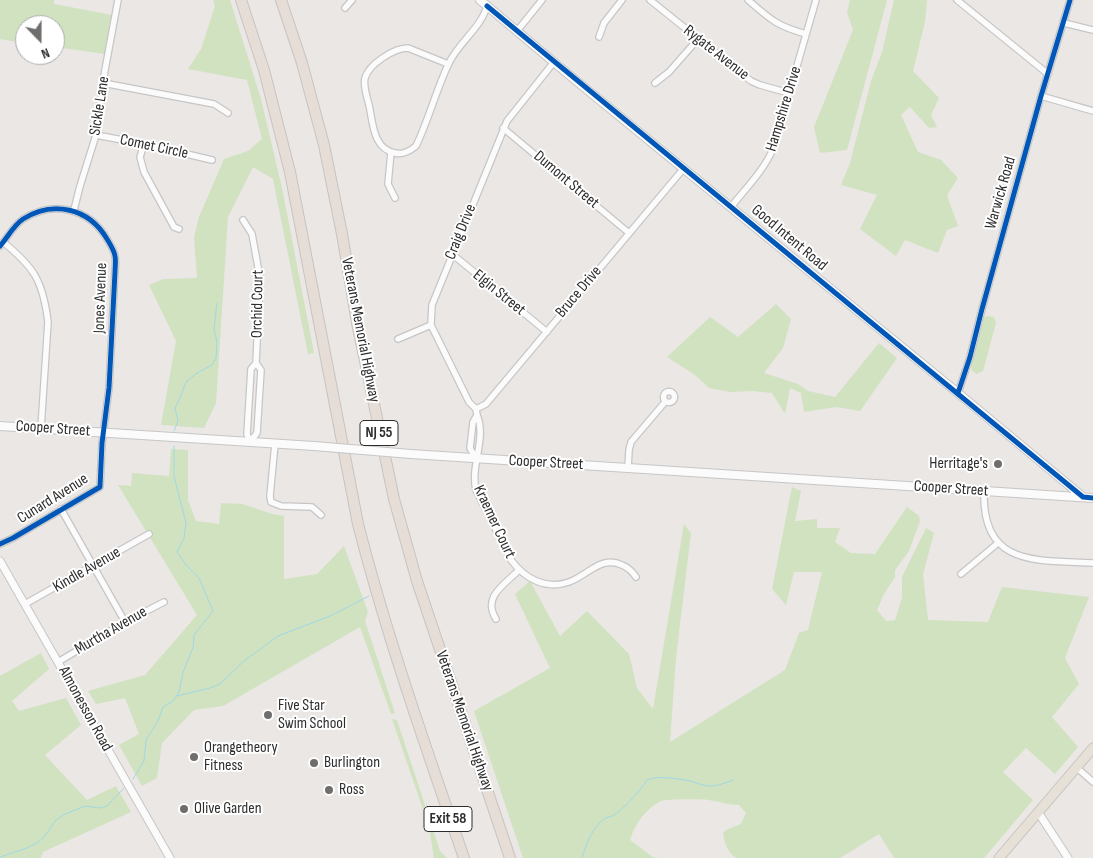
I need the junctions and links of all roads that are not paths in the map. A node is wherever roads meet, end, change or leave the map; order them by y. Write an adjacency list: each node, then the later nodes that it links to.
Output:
1 (118, 0): 24 (street, Sickle Lane)
2 (241, 0): 79 (highway, NJ 55)
3 (281, 0): 85 (highway, Veterans Memorial Highway / NJ 55)
4 (352, 0): 14 (street)
5 (480, 0): 13 (main road, Good Intent Road)
6 (542, 0): 17 (street)
7 (622, 0): 19 (street)
8 (650, 0): 20 (street, Rygate Avenue)
9 (748, 0): 18 (street)
10 (816, 0): 18 (street, Hampshire Drive)
11 (957, 0): 23 (street)
12 (1070, 0): 15 (street, Warwick Road)
13 (487, 6): 17 (main road, Good Intent Road); 22 (street)
14 (345, 8)
15 (1064, 23): 16 (street); 23 (street, Warwick Road)
16 (1093, 30)
17 (517, 31): 21 (main road, Good Intent Road)
18 (806, 34): 26 (street, Hampshire Drive)
19 (599, 37)
20 (698, 39): 25 (street); 26 (street, Rygate Avenue)
21 (554, 62): 30 (street, Craig Drive); 35 (main road, Good Intent Road)
22 (448, 64): 33 (street); 33 (street)
23 (1048, 74): 27 (street, Warwick Road)
24 (103, 83): 29 (street); 31 (street, Sickle Lane)
25 (655, 83)
26 (789, 93): 37 (street, Hampshire Drive)
27 (1041, 96): 28 (street); 48 (street, Warwick Road)
28 (1093, 111)
29 (228, 113)
30 (503, 128): 41 (street, Dumont Street); 43 (street, Craig Drive)
31 (96, 135): 32 (street, Comet Circle); 38 (street, Sickle Lane)
32 (144, 144): 34 (street, Comet Circle); 40 (street)
33 (391, 152): 36 (street)
34 (212, 160)
35 (684, 168): 37 (main road, Good Intent Road); 41 (street, Bruce Drive)
36 (395, 198)
37 (731, 207): 48 (main road, Good Intent Road)
38 (74, 210): 42 (street, Jones Avenue); 53 (street, Jones Avenue)
39 (242, 220): 47 (street, Orchid Court)
40 (179, 229)
41 (629, 233): 45 (street, Bruce Drive)
42 (1, 244): 52 (street)
43 (452, 254): 44 (street, Craig Drive); 45 (street, Elgin Street)
44 (431, 324): 46 (street); 50 (street)
45 (547, 332): 50 (street, Bruce Drive)
46 (398, 339)
47 (256, 363): 54 (street, Orchid Court); 54 (street, Orchid Court)
48 (958, 393): 59 (main road, Good Intent Road)
49 (666, 402): 57 (street)
50 (476, 412): 56 (street)
51 (0, 426): 52 (main road, Cooper Street)
52 (41, 428): 53 (main road, Cooper Street)
53 (104, 433): 54 (main road, Cooper Street); 61 (street, Cunard Avenue)
54 (250, 442): 55 (main road, Cooper Street)
55 (275, 444): 56 (main road, Cooper Street, bridge); 62 (street)
56 (476, 459): 57 (main road, Cooper Street); 69 (street, Kraemer Court)
57 (628, 468): 58 (main road, Cooper Street)
58 (984, 492): 59 (main road, Cooper Street); 64 (street)
59 (1082, 497): 60 (main road, Cooper Street)
60 (1093, 498)
61 (61, 509): 65 (street, Cunard Avenue); 68 (street)
62 (321, 516)
63 (149, 534): 68 (street, Kindle Avenue)
64 (998, 543): 67 (street); 70 (street)
65 (0, 544)
66 (0, 561): 73 (street, Almonesson Road)
67 (1093, 563)
68 (94, 566): 73 (street, Kindle Avenue); 75 (street)
69 (519, 570): 71 (street, Kraemer Court); 74 (street)
70 (961, 574)
71 (636, 577)
72 (164, 602): 75 (street, Murtha Avenue)
73 (25, 604): 76 (street, Almonesson Road)
74 (496, 619)
75 (125, 622): 76 (street, Murtha Avenue)
76 (58, 662): 82 (street, Almonesson Road)
77 (1093, 748): 78 (main road)
78 (1076, 767): 80 (street); 81 (main road)
79 (438, 780): 83 (highway, Exit 58); 84 (highway, NJ 55)
80 (1093, 782)
81 (1038, 812): 86 (main road); 87 (street)
82 (170, 858)
83 (459, 858)
84 (464, 858)
85 (510, 858)
86 (999, 858)
87 (1068, 858)

